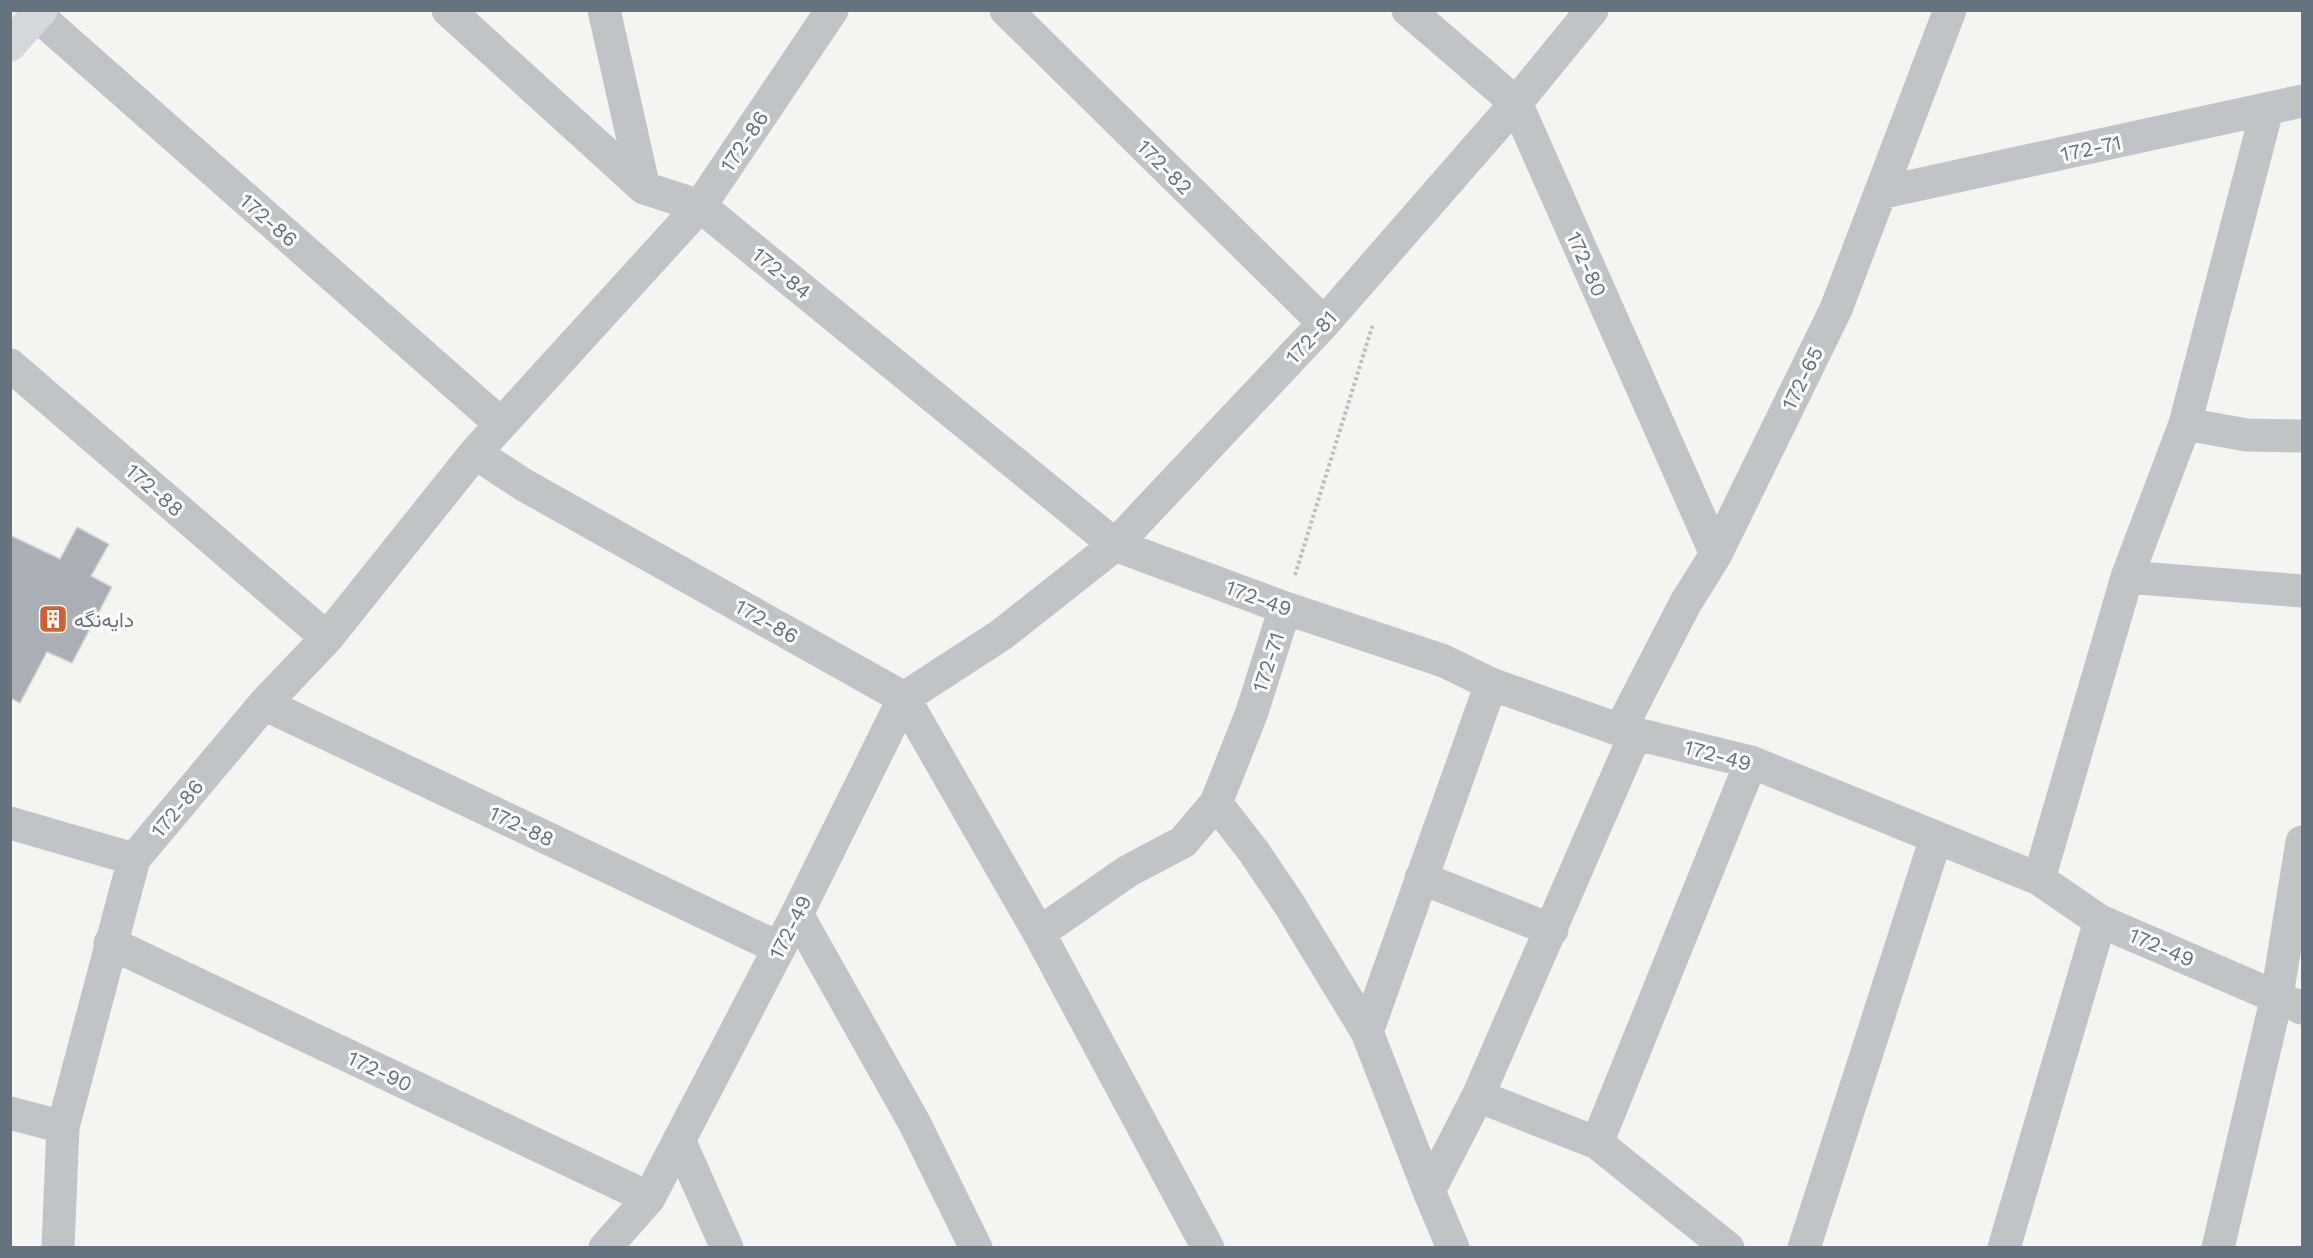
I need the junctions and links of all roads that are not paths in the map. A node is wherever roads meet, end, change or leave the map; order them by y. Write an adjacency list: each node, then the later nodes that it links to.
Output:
1 (448, 10): 13 (street, 172-84)
2 (604, 10): 13 (street)
3 (832, 10): 15 (street, 172-86)
4 (1006, 10): 16 (street, 172-82)
5 (1408, 10): 11 (street, 172-80)
6 (1592, 10): 11 (street, 172-81)
7 (1950, 10): 14 (street, 172-65)
8 (39, 13): 9 (main road); 18 (street, 172-86)
9 (10, 45)
10 (2302, 101): 12 (street, 172-71)
11 (1515, 103): 16 (street, 172-81); 23 (street, 172-80)
12 (2267, 110): 14 (street, 172-71); 19 (street)
13 (645, 188): 15 (street, 172-84)
14 (1880, 193): 23 (street, 172-65)
15 (700, 206): 18 (street, 172-86); 22 (street, 172-84)
16 (1324, 323): 22 (street, 172-81)
17 (10, 365): 27 (street, 172-88)
18 (501, 424): 21 (street, 172-86)
19 (2185, 424): 20 (street); 24 (street)
20 (2302, 436)
21 (475, 453): 27 (street, 172-86); 29 (street, 172-86)
22 (1115, 544): 26 (street, 172-49); 29 (street, 172-81)
23 (1716, 554): 31 (street, 172-65)
24 (2127, 576): 25 (street); 39 (street)
25 (2302, 591)
26 (1285, 608): 28 (street, 172-49); 33 (street, 172-71)
27 (327, 638): 30 (street, 172-86)
28 (1491, 684): 31 (street, 172-49); 38 (street)
29 (904, 698): 40 (street, 172-49); 43 (street)
30 (264, 704): 37 (street, 172-86); 45 (street, 172-88)
31 (1628, 732): 32 (street, 172-49); 42 (street, 172-65)
32 (1751, 762): 35 (street, 172-49); 52 (street)
33 (1216, 803): 43 (street, 172-71); 47 (street)
34 (10, 823): 37 (street)
35 (1936, 838): 39 (street, 172-49); 55 (street)
36 (2302, 842): 46 (street)
37 (134, 859): 44 (street, 172-86)
38 (1421, 878): 42 (street); 47 (street)
39 (2039, 879): 41 (street, 172-49)
40 (797, 914): 45 (street, 172-49); 59 (street)
41 (2100, 921): 46 (street, 172-49); 63 (street)
42 (1552, 930): 48 (street, 172-65)
43 (1039, 933): 60 (street)
44 (111, 943): 50 (street, 172-86); 54 (street, 172-90)
45 (779, 948): 51 (street, 172-49)
46 (2290, 1002): 64 (street)
47 (1367, 1032): 53 (street)
48 (1478, 1096): 52 (street); 53 (street, 172-65)
49 (10, 1113): 50 (street)
50 (63, 1127): 56 (street, 172-86)
51 (679, 1140): 54 (street, 172-49); 58 (street)
52 (1596, 1143): 62 (street)
53 (1429, 1191): 61 (street)
54 (649, 1198): 57 (street, 172-49)
55 (1810, 1246)
56 (58, 1248)
57 (605, 1248)
58 (727, 1248)
59 (976, 1248)
60 (1208, 1248)
61 (1453, 1248)
62 (1728, 1248)
63 (2004, 1248)
64 (2218, 1248)

